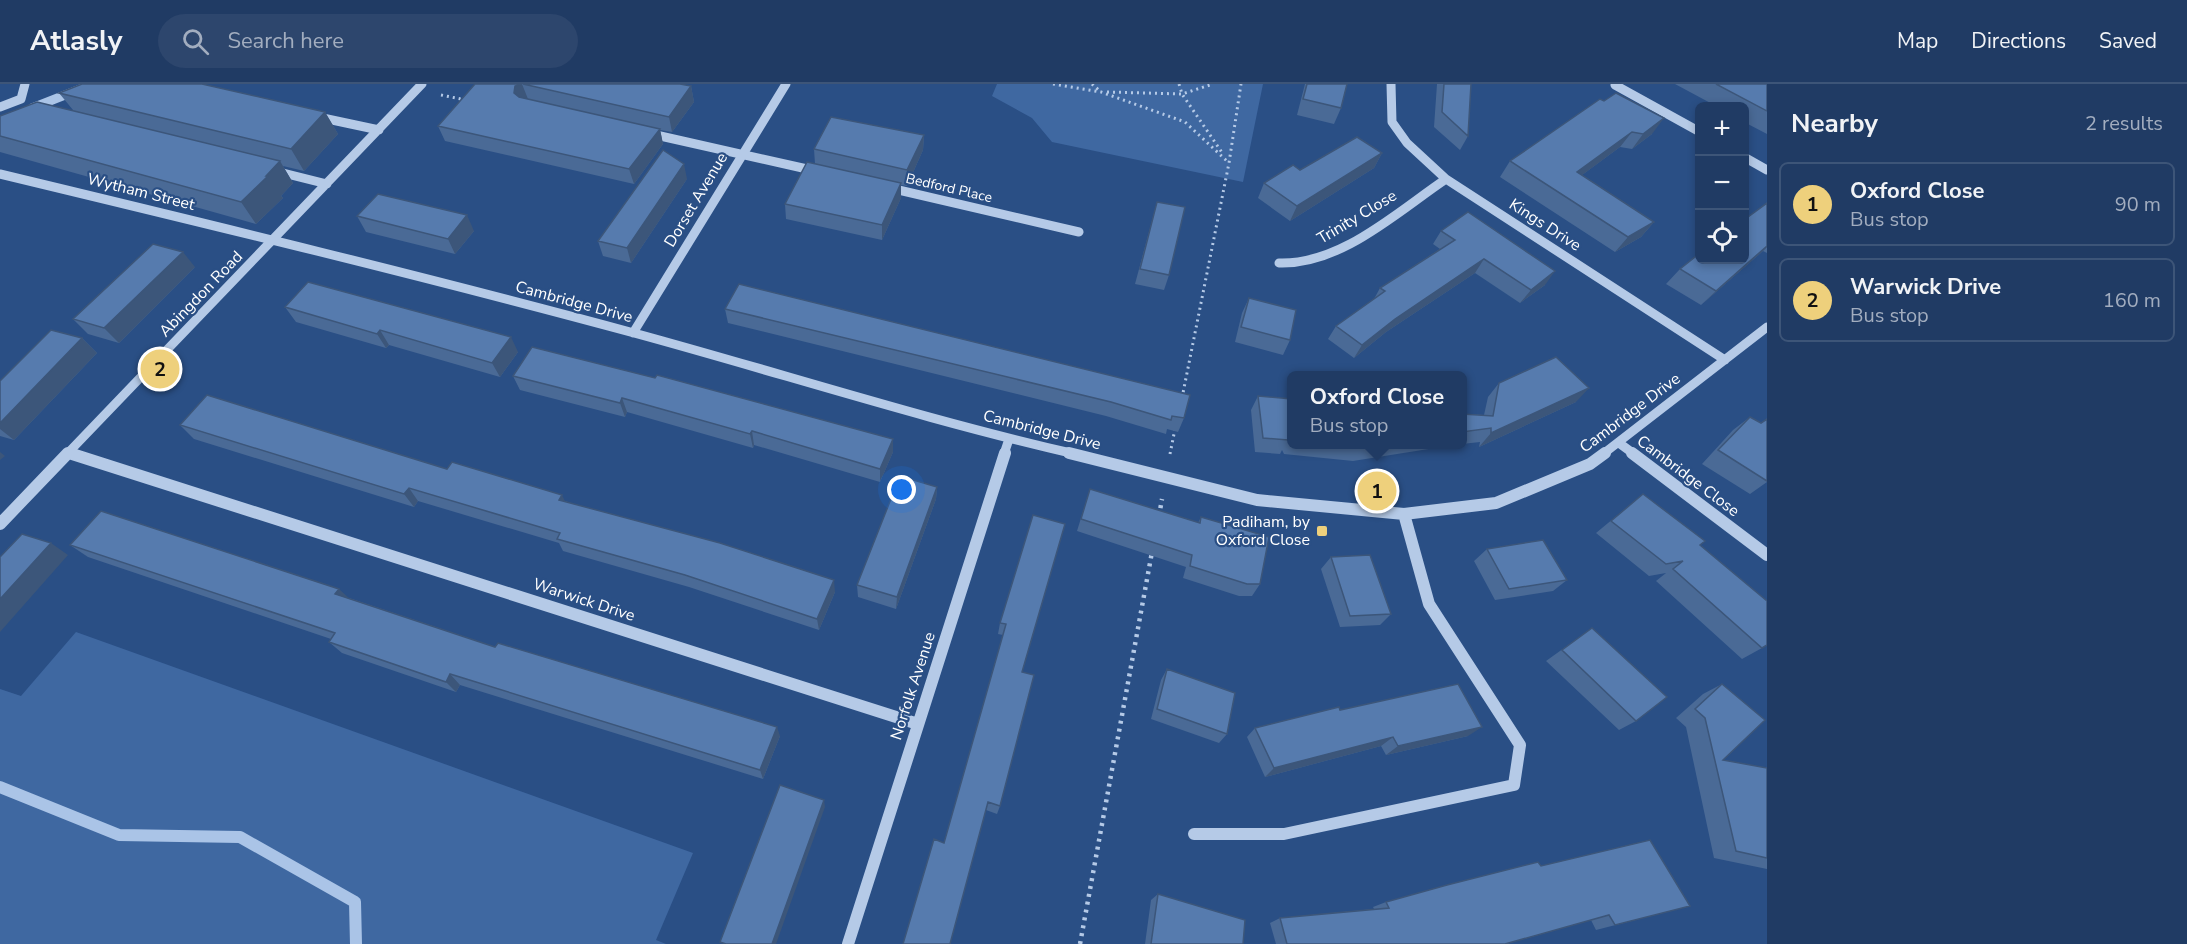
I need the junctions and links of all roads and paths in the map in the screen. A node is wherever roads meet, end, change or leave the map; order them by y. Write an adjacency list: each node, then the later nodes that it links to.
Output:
1 (25, 84): 15 (street)
2 (786, 84): 20 (street, Dorset Avenue)
3 (1053, 84): 12 (path)
4 (1092, 84): 12 (path)
5 (1179, 84): 13 (path)
6 (1213, 84): 13 (path)
7 (1241, 84): 22 (path)
8 (1391, 84): 27 (street, Kings Drive)
9 (1609, 84): 10 (street)
10 (1615, 84): 17 (street)
11 (419, 87): 14 (path); 18 (street, Abingdon Road)
12 (1101, 92): 13 (path); 22 (path)
13 (1182, 94): 22 (path)
14 (474, 101)
15 (0, 107)
16 (311, 116): 18 (street)
17 (1695, 129)
18 (379, 130): 28 (street, Abingdon Road)
19 (640, 131): 20 (street)
20 (742, 153): 25 (street); 34 (street, Dorset Avenue)
21 (1749, 160): 24 (street)
22 (1229, 162): 36 (path)
23 (271, 170): 28 (street)
24 (1767, 170)
25 (823, 172)
26 (0, 174): 31 (street, Wytham Street)
27 (1446, 179): 32 (street, Trinity Close); 35 (street, Kings Drive)
28 (327, 184): 31 (street, Abingdon Road)
29 (882, 186): 30 (street, Bedford Place)
30 (1079, 232)
31 (275, 240): 34 (street, Cambridge Drive); 40 (street, Abingdon Road)
32 (1278, 263)
33 (1767, 327): 35 (street, Cambridge Drive)
34 (633, 333): 38 (street, Cambridge Drive)
35 (1725, 360): 39 (street, Cambridge Drive)
36 (1179, 409)
37 (1177, 420): 41 (path)
38 (1009, 439): 41 (street, Cambridge Drive); 47 (street, Norfolk Avenue)
39 (1619, 443): 42 (street, Cambridge Drive); 46 (street, Cambridge Close)
40 (69, 453): 44 (street, Abingdon Road); 47 (street, Warwick Drive)
41 (1166, 475): 42 (street, Cambridge Drive); 43 (path)
42 (1404, 513): 48 (street)
43 (1158, 522)
44 (0, 524)
45 (1154, 546): 50 (path)
46 (1767, 555)
47 (918, 724): 49 (street, Norfolk Avenue)
48 (1194, 834)
49 (848, 944)
50 (1080, 944)

